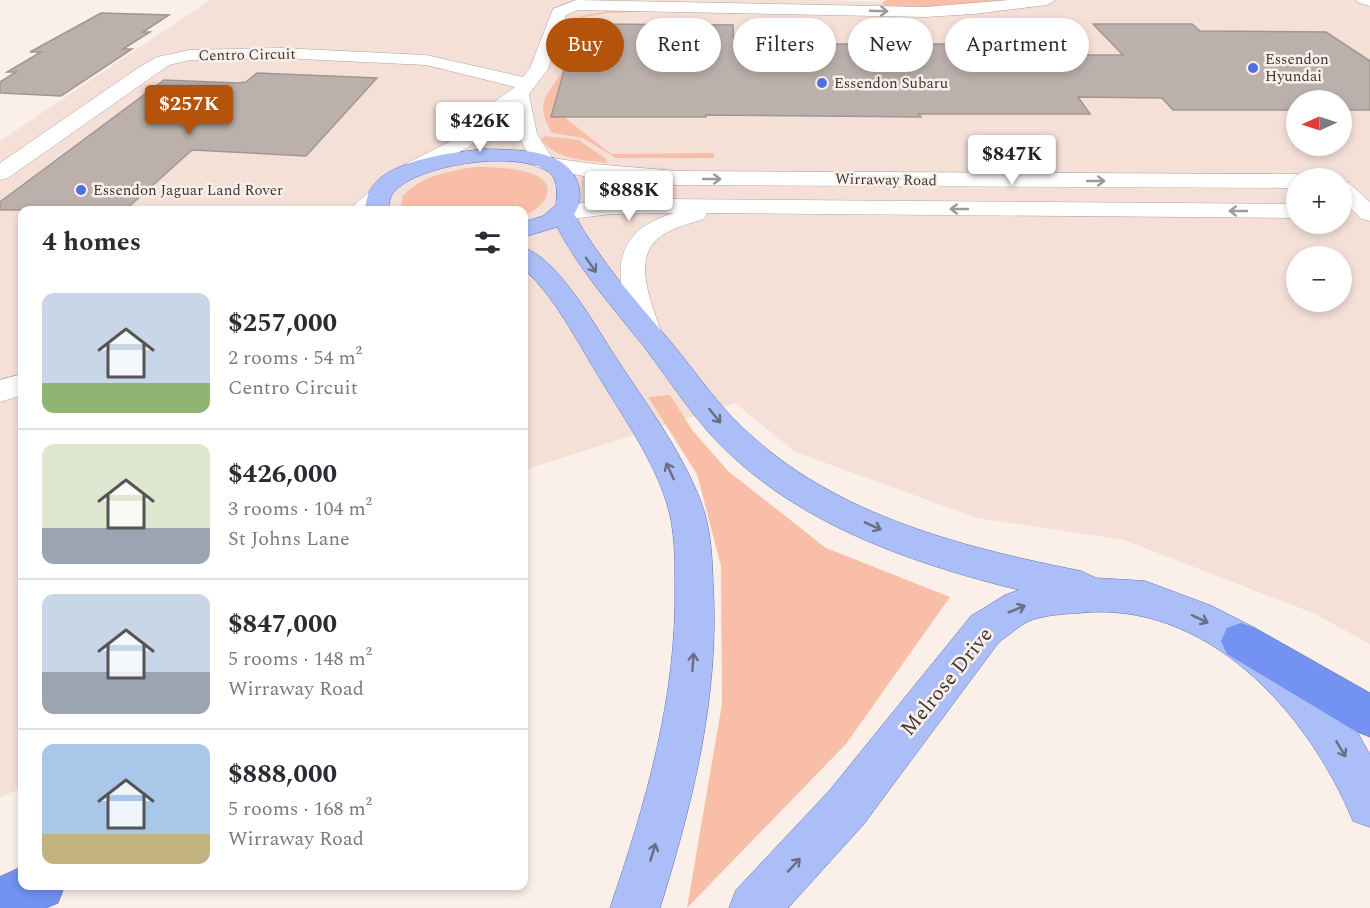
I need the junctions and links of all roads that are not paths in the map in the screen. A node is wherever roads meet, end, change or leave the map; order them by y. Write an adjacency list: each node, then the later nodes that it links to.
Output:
1 (1047, 0): 4 (street, one-way to 1)
2 (1364, 0): 3 (street)
3 (1370, 1)
4 (523, 89): 5 (street); 6 (street); 7 (street, Centro Circuit)
5 (547, 163): 6 (main road); 8 (street, Wirraway Road, one-way to 8); 17 (main road)
6 (415, 168): 11 (main road)
7 (0, 173)
8 (987, 181): 9 (street, Wirraway Road, one-way to 9); 13 (street)
9 (1286, 181)
10 (1352, 190): 16 (street)
11 (371, 206)
12 (748, 207): 13 (street, Wirraway Road, one-way to 12); 17 (street, Wirraway Road); 20 (street, Wirraway Road)
13 (1000, 209): 14 (street, Wirraway Road, one-way to 13)
14 (1286, 211)
15 (1352, 212): 16 (street)
16 (1369, 212)
17 (563, 213): 18 (main road); 20 (main road, one-way to 20)
18 (528, 229)
19 (528, 260): 29 (main road, one-way to 19)
20 (648, 334): 23 (main road, one-way to 23)
21 (18, 385): 22 (street)
22 (0, 391)
23 (1145, 598): 24 (main road, Melrose Drive, one-way to 24); 30 (main road, Melrose Drive, one-way to 23)
24 (1241, 641): 25 (highway); 26 (main road, Melrose Drive, one-way to 26)
25 (1370, 716)
26 (1370, 804)
27 (29, 890): 28 (highway)
28 (0, 903)
29 (635, 908)
30 (754, 908)

